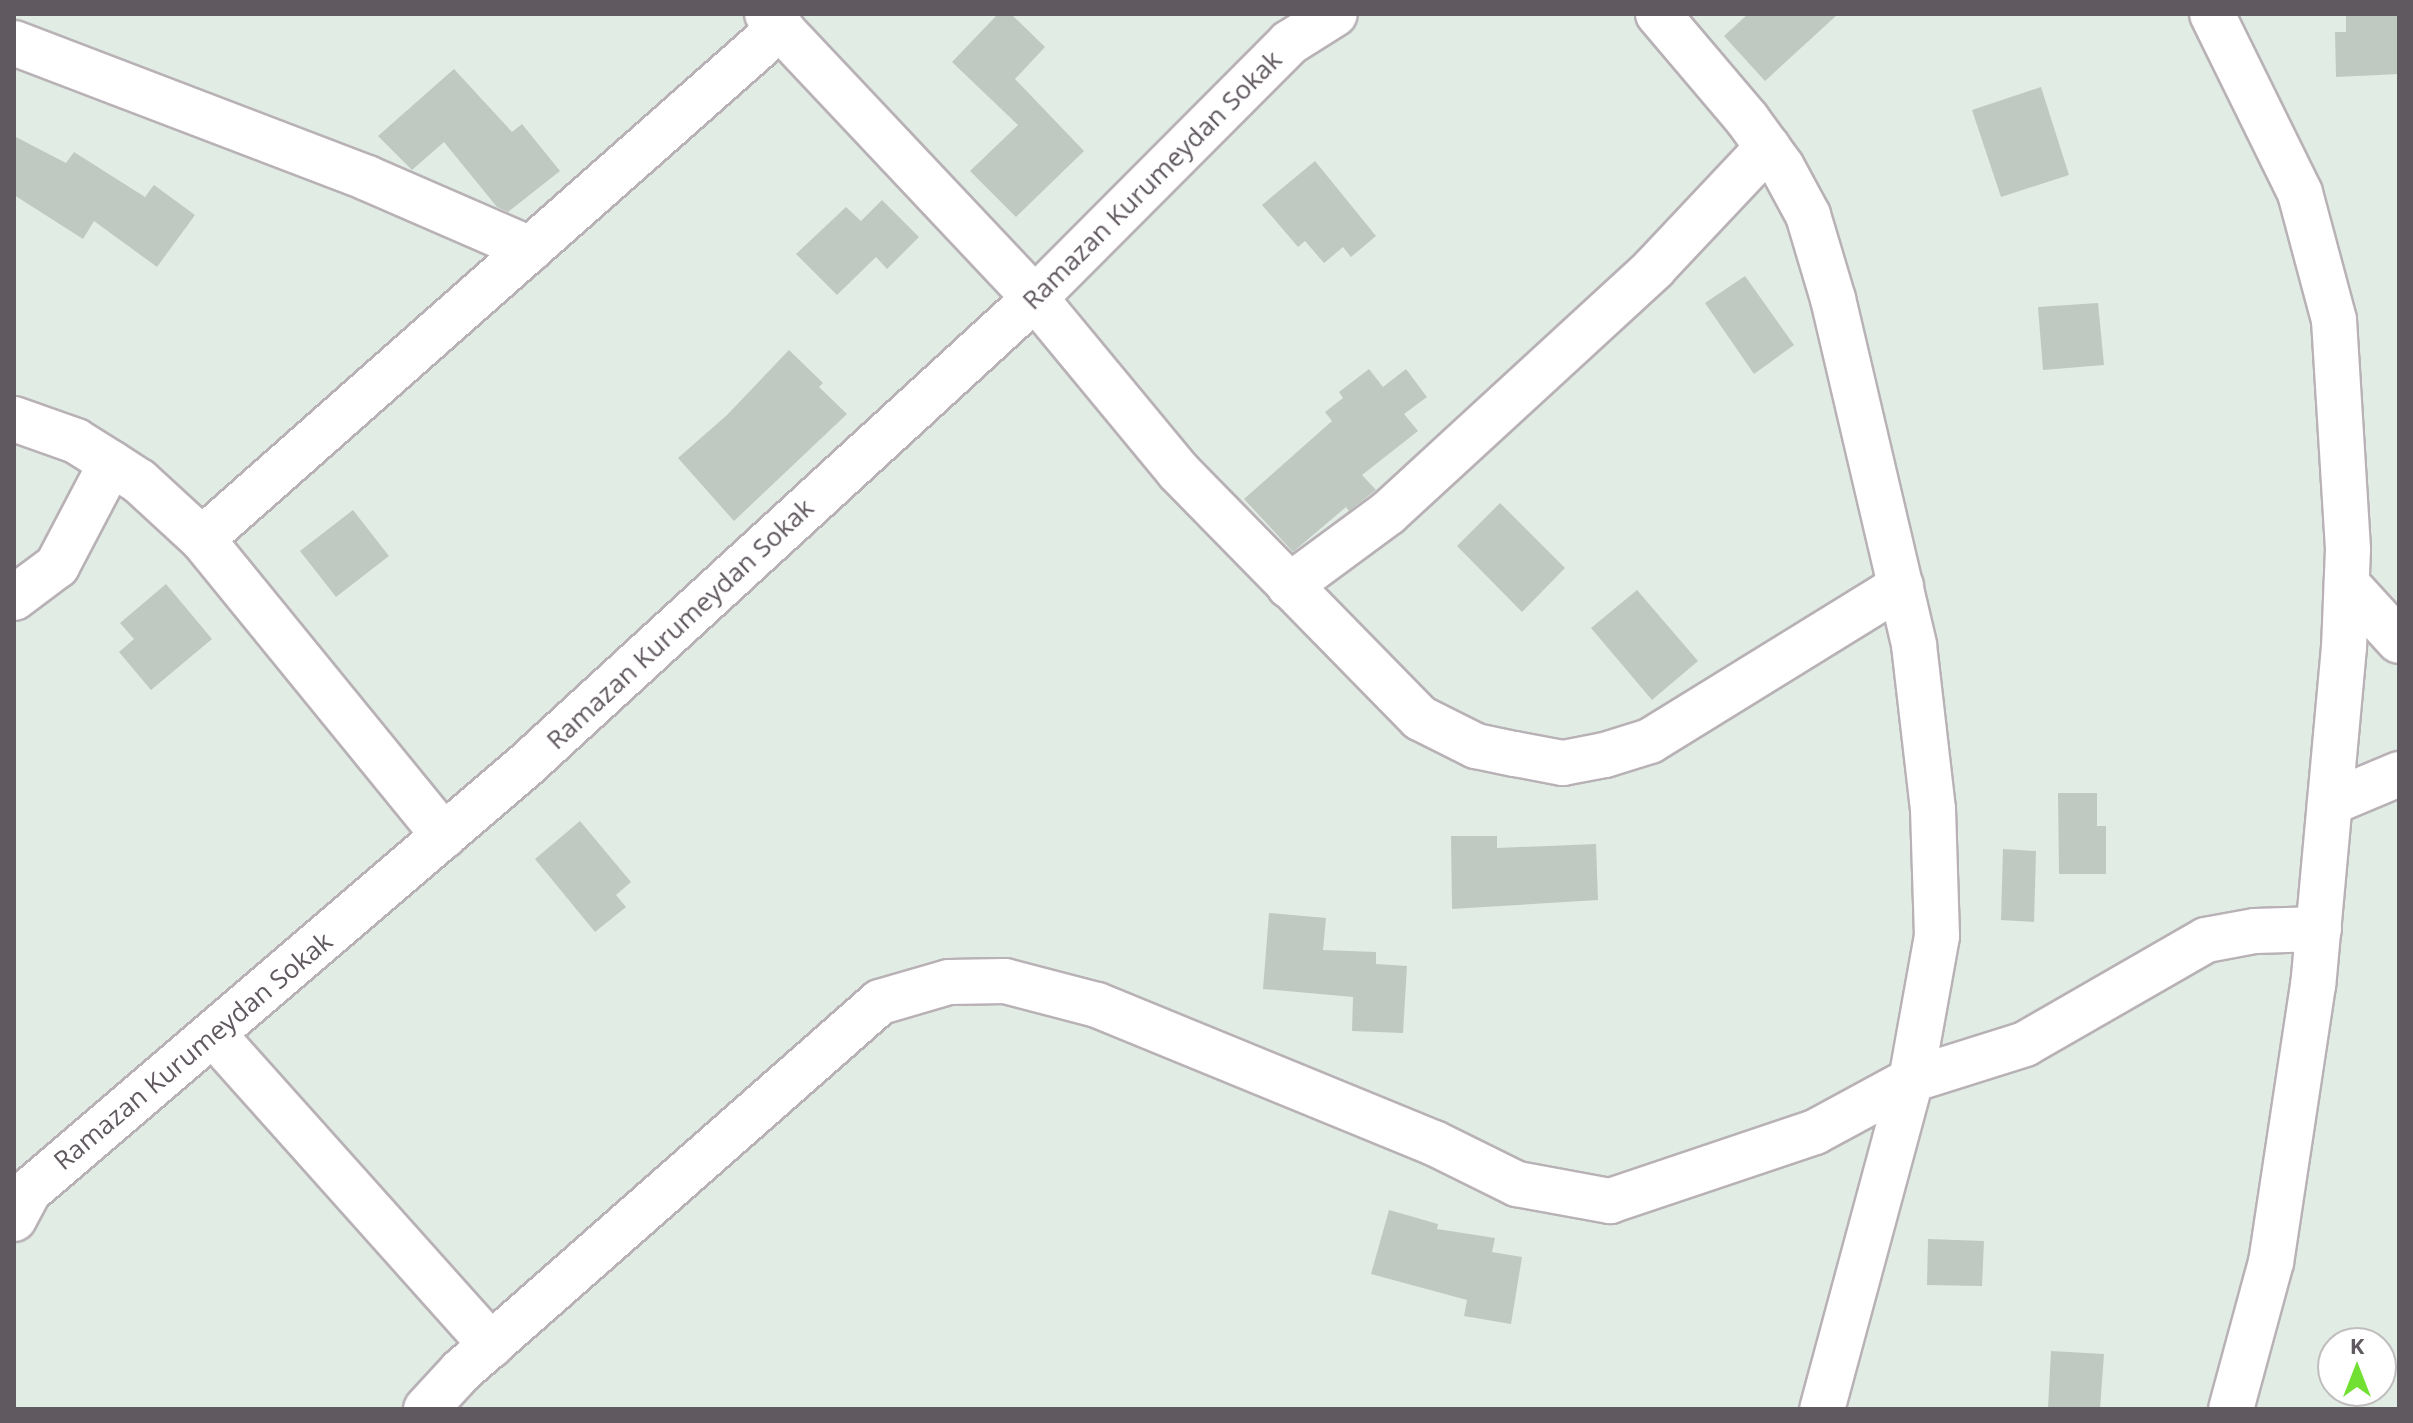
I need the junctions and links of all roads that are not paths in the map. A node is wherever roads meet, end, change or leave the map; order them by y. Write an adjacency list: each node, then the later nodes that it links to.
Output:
1 (1335, 14): 8 (street, Ramazan Kurumeydan Sokak)
2 (1658, 14): 6 (street)
3 (2212, 14): 12 (street)
4 (774, 21): 7 (street); 8 (street)
5 (14, 43): 7 (street)
6 (1768, 147): 13 (street); 14 (street)
7 (530, 249): 11 (street)
8 (1035, 298): 13 (street); 19 (street, Ramazan Kurumeydan Sokak)
9 (14, 419): 10 (street)
10 (111, 463): 11 (street); 15 (street)
11 (202, 539): 19 (street)
12 (2347, 584): 16 (street); 18 (street)
13 (1289, 586): 14 (street)
14 (1901, 586): 22 (street)
15 (14, 598)
16 (2399, 641)
17 (2399, 774): 18 (street)
18 (2330, 803): 20 (street)
19 (444, 836): 21 (street, Ramazan Kurumeydan Sokak)
20 (2319, 929): 22 (street); 27 (street)
21 (214, 1035): 23 (street, Ramazan Kurumeydan Sokak); 24 (street)
22 (1911, 1080): 24 (street); 26 (street)
23 (14, 1219)
24 (491, 1345): 25 (street)
25 (426, 1409)
26 (1822, 1409)
27 (2231, 1409)

